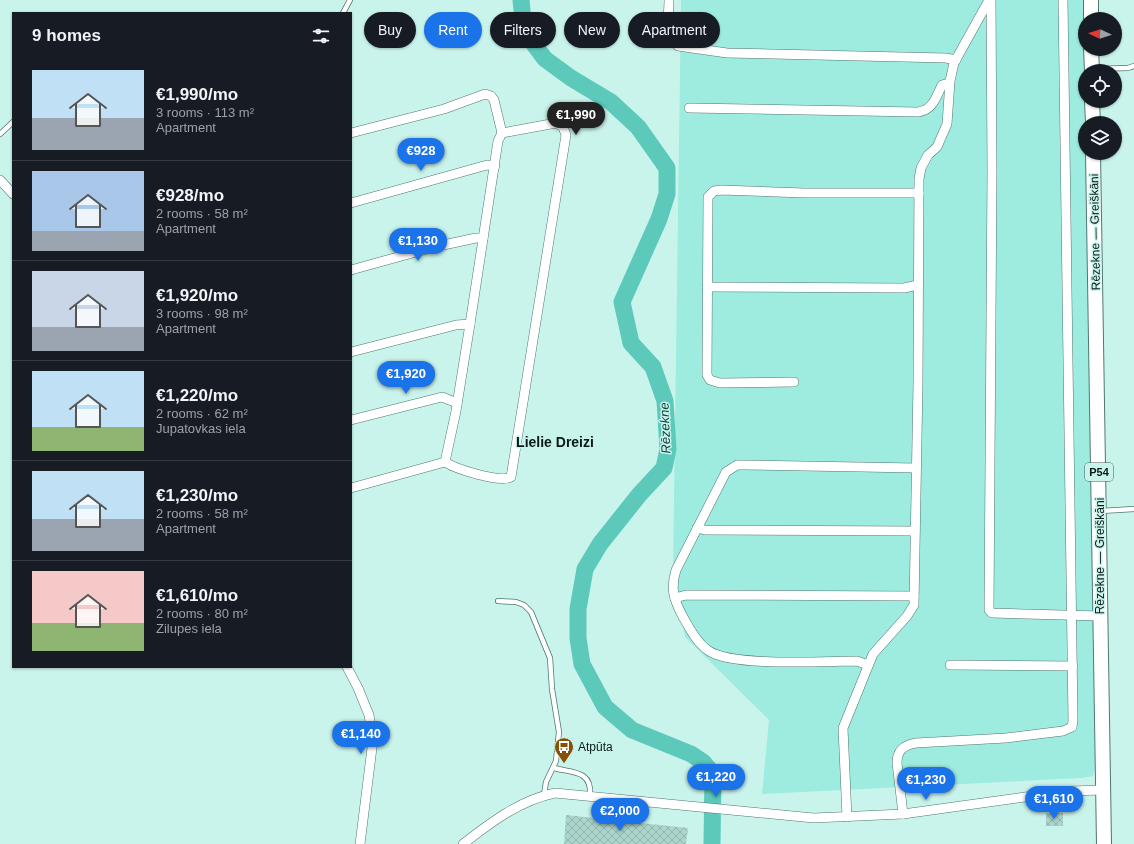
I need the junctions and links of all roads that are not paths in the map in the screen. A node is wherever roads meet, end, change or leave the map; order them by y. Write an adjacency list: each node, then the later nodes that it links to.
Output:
1 (350, 0): 6 (lane)
2 (669, 0): 8 (street)
3 (990, 0): 8 (street); 42 (street)
4 (1063, 0): 42 (street)
5 (1091, 0): 7 (main road)
6 (344, 12)
7 (1091, 12)
8 (956, 60): 11 (street)
9 (1134, 66): 10 (lane)
10 (1122, 68)
11 (949, 83): 12 (street); 21 (street)
12 (689, 108)
13 (12, 123): 16 (lane)
14 (352, 133): 15 (street)
15 (502, 133): 18 (street); 32 (street)
16 (0, 134)
17 (1094, 160): 36 (main road, Rēzekne — Greiškāni / P54)
18 (495, 166): 22 (street); 23 (street)
19 (0, 180): 20 (street)
20 (12, 193)
21 (919, 193): 25 (street); 26 (street)
22 (352, 203)
23 (483, 238): 24 (street); 27 (street)
24 (352, 270)
25 (918, 285): 26 (street); 33 (street)
26 (706, 286): 29 (street)
27 (470, 324): 28 (street); 30 (street)
28 (352, 352)
29 (794, 382)
30 (457, 403): 31 (street); 32 (street)
31 (352, 420)
32 (445, 462): 34 (street)
33 (916, 468): 37 (street); 38 (street)
34 (352, 488)
35 (1134, 509): 36 (lane)
36 (1099, 511): 43 (main road, Rēzekne — Greiškāni / P54)
37 (697, 528): 38 (street); 40 (street)
38 (915, 531): 39 (street)
39 (914, 596): 40 (street); 44 (street)
40 (675, 598): 44 (street)
41 (498, 601): 48 (lane)
42 (1073, 615): 43 (street); 46 (street)
43 (1100, 616): 49 (main road, Rēzekne — Greiškāni / P54)
44 (868, 665): 53 (street)
45 (950, 665): 46 (street)
46 (1074, 666): 52 (street)
47 (348, 668): 54 (street)
48 (554, 768): 50 (lane); 51 (lane)
49 (1103, 790): 52 (street); 56 (main road, P54)
50 (544, 795): 51 (street); 55 (street)
51 (590, 796): 53 (street)
52 (903, 814): 53 (street)
53 (846, 817)
54 (360, 844)
55 (463, 844)
56 (1104, 844)

